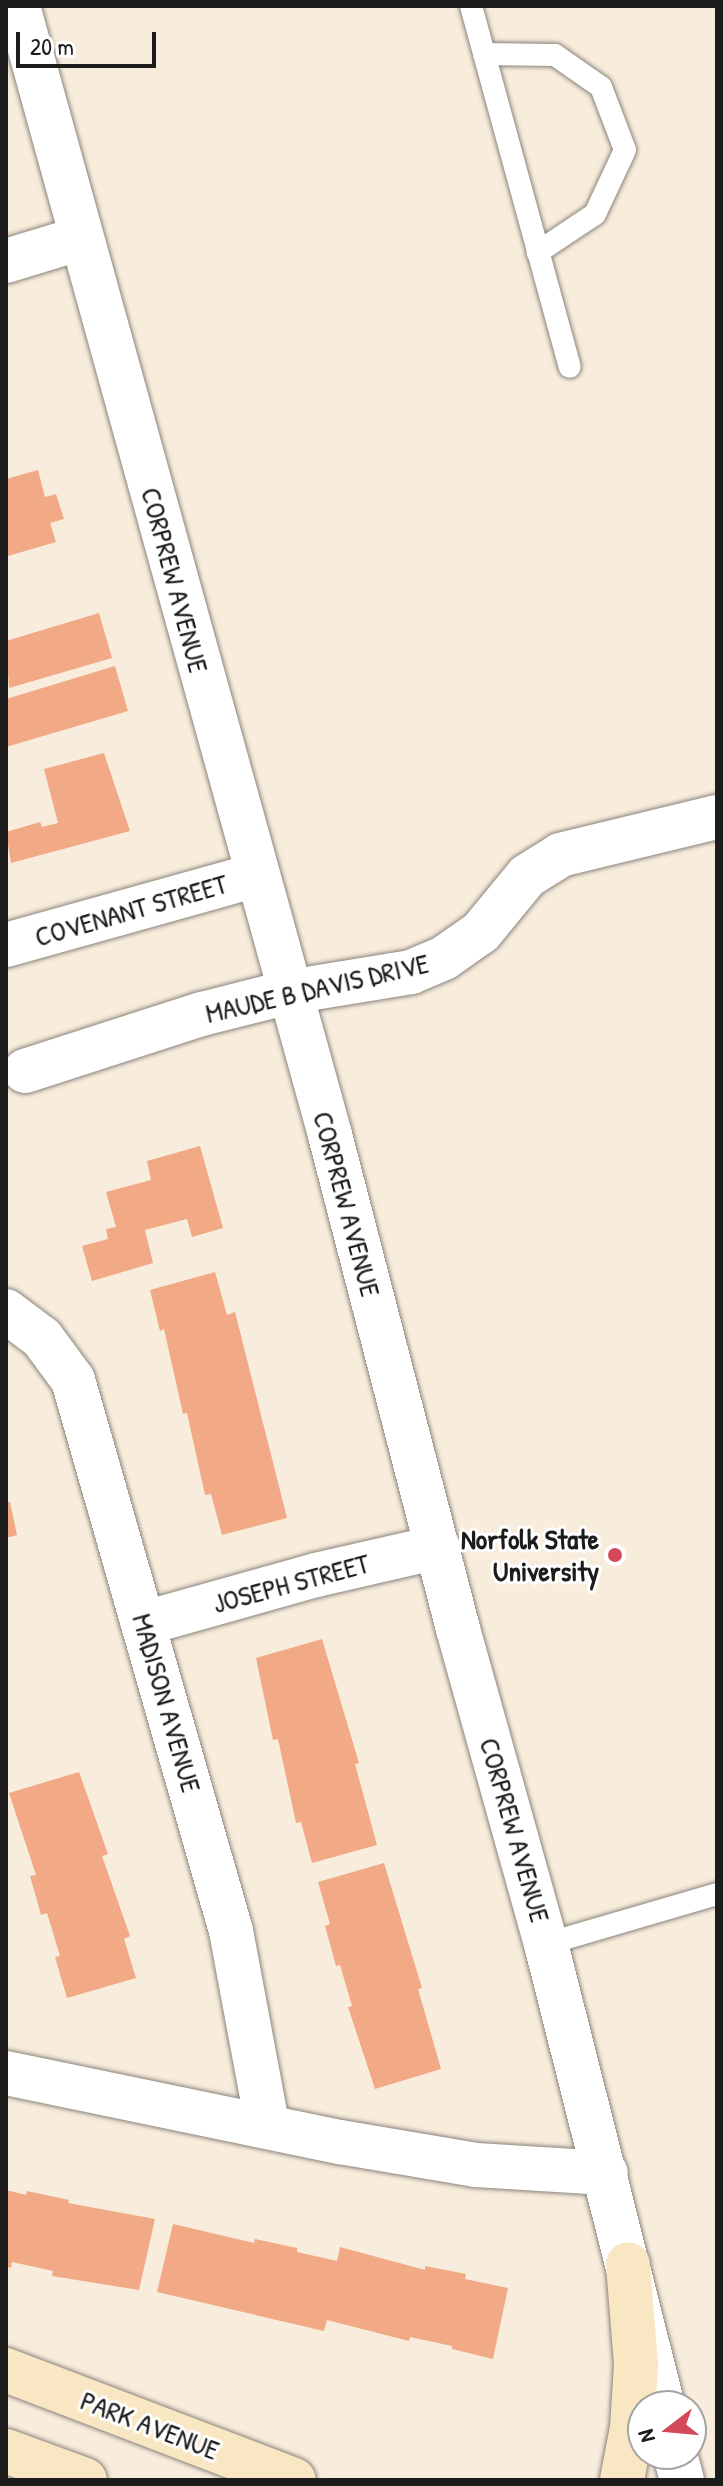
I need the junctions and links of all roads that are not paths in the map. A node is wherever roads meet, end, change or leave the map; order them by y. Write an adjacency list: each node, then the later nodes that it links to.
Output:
1 (18, 6): 4 (street, CORPREW AVENUE)
2 (471, 6): 3 (lane)
3 (484, 54): 5 (lane); 5 (lane)
4 (81, 238): 6 (street); 9 (street, CORPREW AVENUE)
5 (538, 252): 7 (lane)
6 (6, 261)
7 (570, 367)
8 (717, 817): 11 (street, MAUDE B DAVIS DRIVE)
9 (256, 875): 10 (street, COVENANT STREET); 11 (street, CORPREW AVENUE)
10 (6, 945)
11 (289, 992): 12 (street, MAUDE B DAVIS DRIVE); 14 (street, CORPREW AVENUE)
12 (25, 1071)
13 (6, 1311): 15 (street, MADISON AVENUE)
14 (438, 1547): 15 (street, JOSEPH STREET); 17 (street, CORPREW AVENUE)
15 (145, 1623): 19 (street, MADISON AVENUE)
16 (717, 1894): 17 (lane)
17 (546, 1944): 20 (street, CORPREW AVENUE)
18 (6, 2073): 19 (street)
19 (267, 2124): 20 (street)
20 (606, 2173): 21 (street, CORPREW AVENUE)
21 (628, 2264): 23 (street, CORPREW AVENUE); 27 (main road)
22 (6, 2370): 25 (main road, PARK AVENUE)
23 (659, 2390)
24 (26, 2464): 26 (main road)
25 (280, 2477)
26 (85, 2480)
27 (622, 2480)

